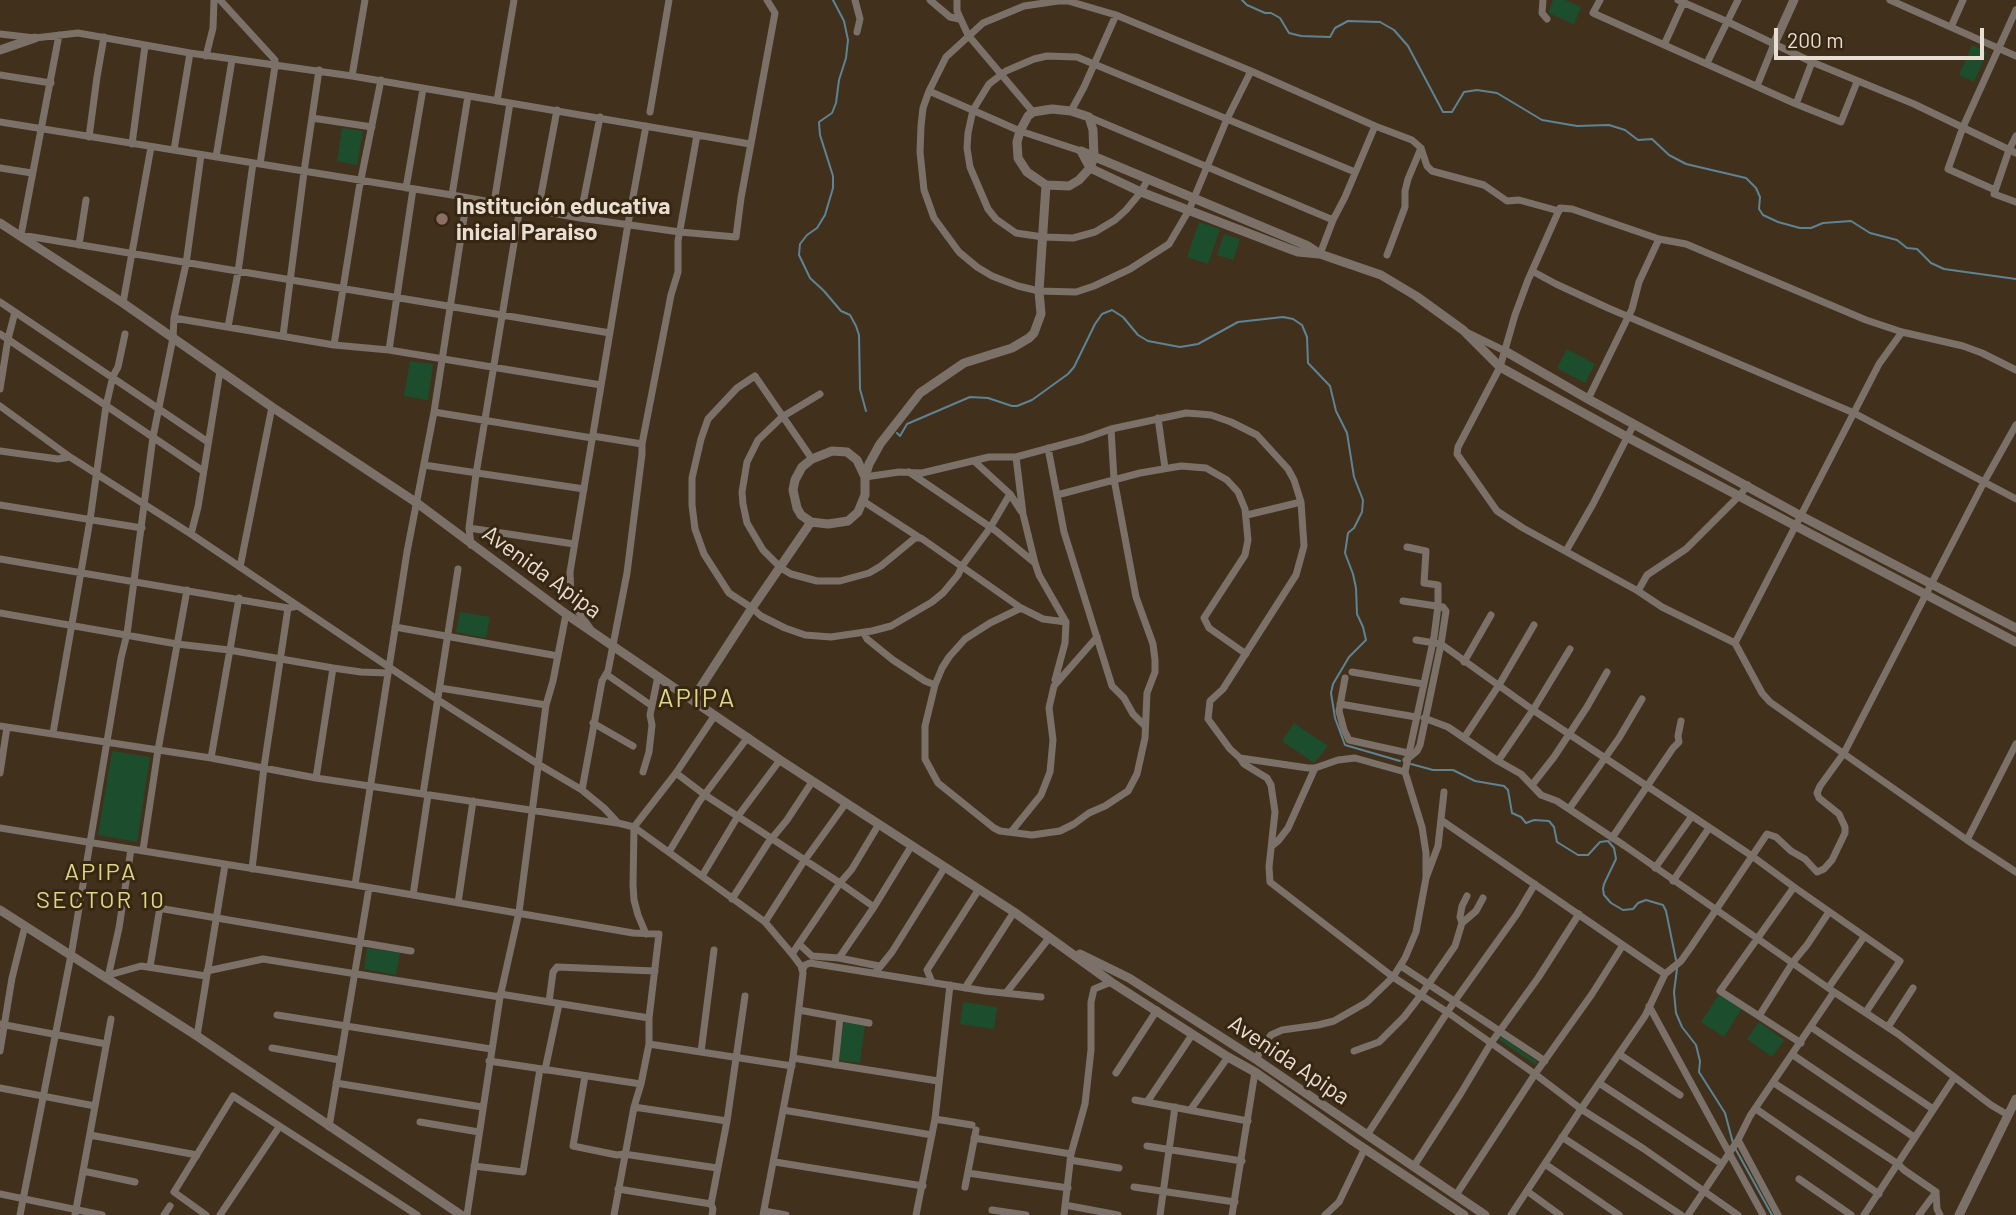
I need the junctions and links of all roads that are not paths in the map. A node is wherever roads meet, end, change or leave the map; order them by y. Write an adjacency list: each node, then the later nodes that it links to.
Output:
1 (214, 0): 36 (street)
2 (220, 0): 42 (street)
3 (365, 0): 47 (street)
4 (514, 0): 55 (street)
5 (669, 0): 61 (street)
6 (767, 0): 78 (street)
7 (855, 0): 24 (street)
8 (930, 0): 20 (street)
9 (957, 0): 20 (street)
10 (1543, 0): 21 (street)
11 (1601, 0): 31 (street)
12 (1738, 0): 22 (street)
13 (1794, 0): 30 (street)
14 (1890, 0): 17 (street)
15 (1963, 0): 23 (street)
16 (1682, 1): 22 (street); 31 (street)
17 (1906, 3): 23 (street)
18 (2016, 10): 33 (street)
19 (1116, 15): 27 (street); 40 (street); 44 (street)
20 (959, 19): 27 (street)
21 (1547, 19)
22 (1728, 22): 30 (street); 41 (street)
23 (1951, 27): 33 (street)
24 (857, 32)
25 (0, 34): 29 (street)
26 (59, 35): 28 (street); 29 (street); 50 (street)
27 (968, 36): 45 (street); 53 (street)
28 (104, 37): 32 (street); 76 (street)
29 (35, 38): 34 (street)
30 (1774, 44): 39 (street); 51 (street)
31 (1664, 45): 41 (street)
32 (145, 46): 35 (street); 77 (street)
33 (1999, 48): 37 (street); 71 (street)
34 (0, 50)
35 (190, 53): 36 (street); 81 (street)
36 (206, 56): 38 (street)
37 (2016, 56)
38 (232, 60): 42 (street); 85 (street)
39 (1812, 62): 49 (street); 57 (street)
40 (1095, 63): 45 (street); 60 (street); 66 (street)
41 (1707, 63): 51 (street)
42 (275, 66): 43 (street); 87 (street)
43 (319, 70): 47 (street); 65 (street)
44 (1251, 71): 66 (street); 68 (street)
45 (1001, 74): 59 (street); 62 (street)
46 (0, 75): 50 (street)
47 (352, 76): 48 (street)
48 (381, 80): 52 (street); 70 (street)
49 (1857, 82): 57 (street); 71 (street)
50 (51, 83): 72 (street)
51 (1757, 86): 57 (street)
52 (424, 89): 54 (street); 97 (street)
53 (929, 91): 59 (street); 127 (street)
54 (468, 96): 55 (street); 100 (street)
55 (497, 101): 56 (street)
56 (510, 103): 58 (street); 105 (street)
57 (1796, 104)
58 (557, 110): 63 (street); 108 (street)
59 (973, 110): 73 (street); 116 (street)
60 (1071, 111): 62 (street); 64 (street)
61 (650, 112)
62 (1033, 112): 73 (street)
63 (600, 117): 69 (street); 110 (street)
64 (1089, 117): 86 (street); 88 (street)
65 (312, 118): 70 (street); 91 (street)
66 (1227, 119): 88 (street); 92 (street)
67 (0, 122): 72 (street)
68 (1376, 125): 80 (street); 92 (street)
69 (646, 126): 74 (street); 113 (street)
70 (372, 127): 95 (street)
71 (1963, 127): 83 (street); 98 (street)
72 (41, 129): 76 (street); 93 (street)
73 (1020, 131): 82 (street); 96 (street)
74 (697, 135): 78 (street); 114 (street)
75 (2016, 136): 83 (street)
76 (89, 137): 77 (street)
77 (132, 144): 79 (street)
78 (750, 144): 114 (street)
79 (151, 147): 81 (street); 119 (street)
80 (1421, 148): 109 (street); 121 (street)
81 (174, 150): 84 (street)
82 (1081, 151): 86 (street); 90 (street)
83 (2012, 152): 98 (street)
84 (201, 155): 85 (street); 122 (street)
85 (216, 157): 87 (street)
86 (1094, 157): 90 (street); 94 (street)
87 (257, 164): 91 (street); 124 (street)
88 (1208, 167): 102 (street); 111 (street)
89 (0, 168): 93 (street)
90 (1090, 168): 96 (street); 99 (street)
91 (304, 172): 95 (street); 125 (street)
92 (1355, 172): 111 (street)
93 (32, 173): 115 (street)
94 (1148, 179): 99 (street); 102 (street)
95 (361, 181): 97 (street); 126 (street)
96 (1046, 185): 116 (street)
97 (409, 188): 100 (street); 128 (street)
98 (1995, 190): 104 (street)
99 (1142, 192): 107 (street); 116 (street)
100 (452, 195): 101 (street)
101 (467, 198): 105 (street); 131 (street)
102 (1195, 198): 107 (street); 120 (street)
103 (86, 200): 118 (street)
104 (2016, 202)
105 (494, 203): 106 (street)
106 (520, 207): 108 (street); 133 (street)
107 (1189, 210): 120 (street); 127 (street)
108 (538, 211): 110 (street)
109 (1559, 211): 117 (street); 123 (street)
110 (580, 218): 113 (street)
111 (1333, 220): 120 (street)
112 (0, 223): 115 (street, Avenida Apipa)
113 (628, 224): 114 (street); 139 (street)
114 (680, 232): 174 (street)
115 (21, 236): 118 (street); 130 (street, Avenida Apipa)
116 (1042, 237): 127 (street)
117 (1658, 239): 134 (street); 138 (street)
118 (79, 246): 119 (street)
119 (132, 254): 122 (street); 130 (street)
120 (1320, 254): 137 (street)
121 (1387, 255)
122 (186, 264): 124 (street); 135 (street)
123 (1532, 271): 134 (street); 147 (street)
124 (238, 272): 125 (street); 136 (street)
125 (289, 280): 126 (street); 142 (street)
126 (342, 289): 128 (street); 145 (street)
127 (1039, 291): 187 (street)
128 (397, 298): 131 (street); 146 (street)
129 (0, 302): 132 (street)
130 (124, 303): 143 (street, Avenida Apipa)
131 (449, 306): 133 (street); 148 (street)
132 (15, 312): 144 (street); 153 (street)
133 (503, 315): 139 (street); 150 (street)
134 (1628, 317): 157 (street); 163 (street)
135 (174, 318): 136 (street); 143 (street)
136 (228, 327): 142 (street)
137 (1463, 330): 147 (street); 149 (street)
138 (1902, 332): 151 (street); 163 (street)
139 (610, 333): 154 (street)
140 (0, 334): 144 (street)
141 (125, 334): 153 (street)
142 (283, 337): 145 (street)
143 (173, 338): 152 (street, Avenida Apipa); 161 (street)
144 (8, 339): 155 (street); 158 (street)
145 (334, 345): 146 (street)
146 (389, 351): 148 (street)
147 (1505, 351): 149 (street); 157 (street)
148 (442, 360): 150 (street); 162 (street)
149 (1500, 367): 172 (street); 215 (street)
150 (494, 368): 154 (street); 166 (street)
151 (2016, 370)
152 (220, 371): 160 (street, Avenida Apipa); 173 (street)
153 (113, 376): 158 (street); 161 (street)
154 (601, 385): 171 (street)
155 (0, 389)
156 (820, 394): 164 (street)
157 (1588, 399): 167 (street)
158 (106, 405): 170 (street); 184 (street)
159 (0, 406): 177 (street)
160 (272, 407): 198 (street, Avenida Apipa); 219 (street)
161 (159, 409): 170 (street); 173 (street)
162 (434, 412): 166 (street); 181 (street)
163 (1854, 414): 189 (street); 203 (street)
164 (782, 417): 179 (street); 220 (street); 233 (street)
165 (1158, 418): 169 (street); 182 (street); 197 (street)
166 (485, 421): 171 (street); 186 (street)
167 (1634, 424): 172 (street); 190 (street)
168 (2016, 425): 189 (street)
169 (1111, 429): 175 (street); 188 (street)
170 (153, 437): 183 (street); 199 (street)
171 (592, 437): 174 (street); 191 (street)
172 (1627, 437): 194 (street); 215 (street)
173 (208, 442): 183 (street)
174 (642, 444): 253 (street)
175 (1048, 448): 178 (street); 193 (street)
176 (0, 451): 177 (street)
177 (70, 457): 184 (street)
178 (1016, 457): 180 (street); 201 (street)
179 (813, 458): 187 (street); 205 (street)
180 (974, 461): 185 (street); 192 (street)
181 (425, 465): 186 (street); 198 (street)
182 (1165, 468): 188 (street); 202 (street)
183 (203, 471): 210 (street)
184 (97, 472): 199 (street); 204 (street)
185 (909, 472): 187 (street); 209 (street)
186 (476, 474): 191 (street); 206 (street)
187 (865, 477): 196 (street)
188 (1114, 479): 193 (street); 281 (street)
189 (1984, 482): 195 (street); 224 (street)
190 (1748, 485): 194 (street); 203 (street)
191 (584, 489): 212 (street)
192 (1010, 494): 201 (street); 209 (street)
193 (1057, 495): 247 (street)
194 (1740, 495): 207 (street); 226 (street)
195 (2016, 499)
196 (863, 501): 205 (street); 211 (street)
197 (1301, 502): 202 (street); 256 (street)
198 (417, 503): 213 (street, Avenida Apipa); 241 (street)
199 (145, 504): 208 (street); 210 (street)
200 (0, 505): 204 (street)
201 (1023, 514): 217 (street)
202 (1247, 515): 256 (street)
203 (1801, 516): 207 (street); 224 (street)
204 (90, 520): 208 (street); 222 (street)
205 (811, 522): 220 (street)
206 (469, 527): 212 (street); 213 (street)
207 (1796, 527): 227 (street); 251 (street)
208 (142, 528): 223 (street)
209 (990, 528): 217 (street); 218 (street)
210 (191, 534): 219 (street)
211 (921, 538): 218 (street); 220 (street)
212 (574, 544): 243 (street)
213 (471, 545): 236 (street, Avenida Apipa)
214 (1407, 547): 231 (street)
215 (1566, 551): 226 (street)
216 (0, 559): 222 (street)
217 (1035, 563): 238 (street)
218 (962, 566): 234 (street); 244 (street)
219 (240, 567): 230 (street)
220 (781, 568): 233 (street)
221 (457, 569): 246 (street)
222 (81, 572): 223 (street); 239 (street)
223 (135, 581): 225 (street); 245 (street)
224 (1933, 583): 227 (street); 242 (street)
225 (187, 590): 228 (street); 252 (street)
226 (1638, 591): 251 (street)
227 (1926, 596): 249 (street); 291 (street)
228 (239, 598): 232 (street); 255 (street)
229 (1404, 601): 231 (street)
230 (298, 606): 232 (street); 261 (street)
231 (1438, 607): 250 (street)
232 (288, 608): 258 (street)
233 (752, 608): 244 (street); 270 (street)
234 (1021, 608): 238 (street); 266 (street)
235 (0, 613): 239 (street)
236 (566, 614): 243 (street, Avenida Apipa); 257 (street)
237 (1491, 615): 259 (street)
238 (1066, 622): 268 (street)
239 (72, 625): 245 (street); 283 (street)
240 (1534, 625): 267 (street)
241 (395, 627): 246 (street); 261 (street)
242 (2016, 628)
243 (593, 632): 253 (street, Avenida Apipa)
244 (864, 633): 266 (street)
245 (127, 634): 252 (street); 287 (street)
246 (448, 636): 257 (street); 269 (street)
247 (1097, 637): 268 (street); 281 (street)
248 (1416, 640): 250 (street)
249 (2016, 642)
250 (1437, 643): 259 (street); 265 (street); 278 (street)
251 (1735, 643): 291 (street)
252 (177, 644): 255 (street); 290 (street)
253 (612, 645): 263 (street); 264 (street, Avenida Apipa)
254 (1570, 649): 276 (street)
255 (229, 650): 258 (street); 293 (street)
256 (1246, 654): 294 (street)
257 (558, 656): 274 (street)
258 (280, 660): 260 (street); 299 (street)
259 (1464, 662): 267 (street)
260 (333, 668): 261 (street); 305 (street)
261 (388, 669): 272 (street); 307 (street)
262 (1606, 672): 284 (street)
263 (606, 674): 275 (street); 280 (street)
264 (658, 677): 270 (street, Avenida Apipa); 275 (street)
265 (1423, 684): 273 (street); 278 (street)
266 (935, 685): 326 (street)
267 (1499, 685): 276 (street); 286 (street)
268 (1054, 686): 326 (street)
269 (440, 688): 272 (street); 274 (street)
270 (693, 699): 277 (street, Avenida Apipa)
271 (1642, 699): 295 (street)
272 (438, 700): 298 (street); 312 (street)
273 (1340, 704): 278 (street); 292 (street)
274 (546, 705): 298 (street)
275 (652, 706): 301 (street)
276 (1533, 710): 284 (street); 297 (street)
277 (715, 715): 285 (street, Avenida Apipa); 304 (street)
278 (1420, 718): 286 (street); 292 (street)
279 (1681, 721): 309 (street)
280 (593, 723): 289 (street); 310 (street)
281 (1145, 726): 326 (street)
282 (4, 727): 283 (street); 303 (street)
283 (52, 733): 287 (street)
284 (1568, 734): 295 (street); 308 (street)
285 (748, 737): 296 (street, Avenida Apipa); 313 (street)
286 (1464, 738): 297 (street)
287 (107, 742): 290 (street); 330 (street)
288 (2016, 744): 329 (street)
289 (633, 746)
290 (158, 750): 293 (street); 334 (street)
291 (1844, 753): 329 (street); 336 (street)
292 (1407, 757): 302 (street)
293 (211, 758): 299 (street)
294 (1240, 758): 300 (street); 332 (street)
295 (1604, 758): 309 (street); 316 (street)
296 (780, 760): 306 (street, Avenida Apipa); 318 (street)
297 (1498, 761): 308 (street)
298 (538, 764): 310 (street); 317 (street)
299 (264, 767): 305 (street); 341 (street)
300 (1315, 768): 302 (street); 332 (street)
301 (643, 772)
302 (1405, 772): 344 (street)
303 (0, 773)
304 (676, 773): 313 (street); 323 (street)
305 (316, 778): 307 (street)
306 (812, 782): 315 (street, Avenida Apipa); 328 (street)
307 (371, 785): 312 (street); 348 (street)
308 (1532, 785): 316 (street)
309 (1648, 787): 319 (street); 327 (street)
310 (582, 790): 321 (street)
311 (1444, 792): 320 (street)
312 (425, 794): 314 (street); 352 (street)
313 (705, 795): 318 (street); 335 (street)
314 (473, 801): 317 (street); 356 (street)
315 (846, 803): 322 (street, Avenida Apipa); 337 (street)
316 (1569, 809): 327 (street)
317 (533, 811): 321 (street); 360 (street)
318 (737, 816): 328 (street); 343 (street)
319 (1692, 816): 325 (street); 340 (street)
320 (1441, 820): 344 (street); 347 (street)
321 (618, 823): 323 (street)
322 (879, 824): 331 (street, Avenida Apipa); 346 (street)
323 (634, 827): 335 (street); 368 (street)
324 (0, 828): 330 (street)
325 (1710, 828): 336 (street); 345 (street)
326 (1011, 832)
327 (1612, 838): 340 (street)
328 (772, 839): 337 (street); 354 (street)
329 (1966, 840): 342 (street)
330 (89, 842): 333 (street); 379 (street)
331 (912, 845): 339 (street, Avenida Apipa); 357 (street)
332 (1273, 845): 391 (street)
333 (131, 849): 334 (street); 390 (street)
334 (143, 850): 338 (street)
335 (668, 852): 343 (street)
336 (1752, 856): 349 (street); 358 (street)
337 (806, 861): 346 (street); 365 (street)
338 (225, 865): 341 (street); 364 (street)
339 (945, 867): 351 (street, Avenida Apipa); 385 (street)
340 (1655, 868): 345 (street)
341 (252, 869): 348 (street)
342 (2016, 872)
343 (702, 876): 354 (street)
344 (1426, 878): 382 (street)
345 (1673, 881): 358 (street)
346 (840, 883): 357 (street); 373 (street)
347 (1535, 884): 363 (street); 405 (street)
348 (355, 885): 350 (street)
349 (1794, 887): 362 (street); 371 (street)
350 (369, 888): 352 (street); 372 (street)
351 (979, 889): 361 (street, Avenida Apipa); 392 (street)
352 (413, 894): 356 (street)
353 (1466, 896): 366 (street)
354 (732, 898): 365 (street)
355 (1483, 898): 366 (street)
356 (458, 902): 360 (street)
357 (874, 907): 380 (street)
358 (1716, 909): 371 (street); 389 (street)
359 (0, 910): 367 (street)
360 (519, 912): 368 (street); 400 (street)
361 (1014, 912): 370 (street, Avenida Apipa); 396 (street)
362 (1829, 912): 369 (street); 381 (street)
363 (1579, 914): 374 (street); 422 (street)
364 (216, 918): 372 (street); 383 (street); 387 (street)
365 (765, 922): 378 (street)
366 (1462, 923): 394 (street)
367 (25, 926): 379 (street); 418 (street)
368 (646, 934): 386 (street)
369 (1864, 937): 398 (street); 411 (street)
370 (1049, 938): 375 (street, Avenida Apipa); 399 (street)
371 (1757, 938): 381 (street); 413 (street)
372 (361, 941): 377 (street); 388 (street)
373 (799, 944): 378 (street); 380 (street)
374 (1623, 945): 389 (street); 442 (street)
375 (1065, 948): 393 (street, Avenida Apipa); 440 (street, Avenida Apipa)
376 (714, 950): 434 (street)
377 (411, 951)
378 (792, 954): 384 (street)
379 (71, 956): 390 (street); 423 (street)
380 (839, 958): 385 (street)
381 (1793, 962): 398 (street); 413 (street)
382 (1401, 966): 391 (street); 394 (street)
383 (150, 967): 387 (street); 390 (street)
384 (803, 970): 385 (street); 408 (street)
385 (877, 970): 392 (street)
386 (655, 971): 404 (street); 414 (street)
387 (206, 973): 388 (street); 425 (street)
388 (355, 974): 400 (street); 419 (street)
389 (1665, 974): 407 (street)
390 (108, 976): 425 (street)
391 (1393, 977): 401 (street); 440 (street)
392 (932, 982): 395 (street)
393 (1111, 982): 409 (street, Avenida Apipa); 492 (street)
394 (1428, 984): 401 (street); 405 (street)
395 (950, 985): 396 (street); 451 (street)
396 (965, 988): 399 (street)
397 (1913, 988): 421 (street)
398 (1831, 989): 411 (street); 420 (street)
399 (1006, 993): 403 (street)
400 (500, 995): 404 (street); 431 (street)
401 (1421, 995): 410 (street); 433 (street)
402 (745, 996): 437 (street)
403 (1041, 997)
404 (549, 1002): 406 (street)
405 (1454, 1002): 410 (street); 422 (street)
406 (559, 1004): 414 (street); 445 (street)
407 (1649, 1006): 435 (street); 489 (street)
408 (799, 1010): 415 (street); 443 (street)
409 (1157, 1010): 424 (street, Avenida Apipa); 447 (street)
410 (1447, 1012): 426 (street); 482 (street)
411 (1866, 1012): 421 (street)
412 (277, 1015): 419 (street)
413 (1759, 1016): 427 (street)
414 (649, 1018): 429 (street)
415 (840, 1018): 417 (street); 444 (street)
416 (111, 1019): 428 (street)
417 (869, 1023)
418 (2, 1025): 423 (street); 432 (street)
419 (346, 1025): 431 (street); 439 (street)
420 (1811, 1027): 427 (street); 469 (street)
421 (1888, 1027): 450 (street)
422 (1499, 1031): 426 (street); 442 (street)
423 (55, 1035): 428 (street); 458 (street)
424 (1192, 1035): 438 (street, Avenida Apipa); 461 (street)
425 (197, 1036): 477 (street)
426 (1491, 1043): 448 (street); 499 (street)
427 (1801, 1043): 436 (street)
428 (106, 1044): 462 (street)
429 (649, 1044): 434 (street); 455 (street)
430 (272, 1048): 439 (street)
431 (491, 1049): 441 (street)
432 (0, 1051)
433 (1354, 1051)
434 (701, 1052): 437 (street)
435 (1619, 1055): 453 (street); 457 (street)
436 (1793, 1055): 454 (street); 483 (street)
437 (736, 1057): 443 (street); 473 (street)
438 (1228, 1057): 446 (street, Avenida Apipa); 466 (street)
439 (340, 1060): 452 (street)
440 (1257, 1060): 482 (street, Avenida Apipa)
441 (489, 1061): 445 (street); 463 (street)
442 (1545, 1061): 448 (street)
443 (793, 1062): 444 (street); 470 (street)
444 (835, 1065): 451 (street)
445 (543, 1069): 449 (street); 498 (street)
446 (1255, 1072): 474 (street); 487 (street, Avenida Apipa)
447 (1116, 1073)
448 (1535, 1074): 467 (street); 517 (street)
449 (585, 1076): 455 (street); 490 (street)
450 (1954, 1078): 469 (street); 471 (street)
451 (938, 1081): 472 (street)
452 (337, 1083): 463 (street); 477 (street)
453 (1599, 1083): 467 (street); 496 (street)
454 (1774, 1083): 468 (street); 497 (street)
455 (641, 1084): 464 (street)
456 (0, 1088): 458 (street)
457 (1680, 1095)
458 (43, 1096): 462 (street); 518 (street)
459 (2016, 1099): 471 (street)
460 (1135, 1100): 461 (street)
461 (1147, 1102): 465 (street)
462 (95, 1106): 480 (street)
463 (482, 1107): 479 (street)
464 (634, 1107): 473 (street); 490 (street)
465 (1175, 1107): 466 (street); 488 (street)
466 (1191, 1109): 474 (street)
467 (1581, 1109): 484 (street); 513 (street)
468 (1756, 1109): 485 (street); 516 (street)
469 (1933, 1109): 483 (street)
470 (783, 1110): 481 (street); 494 (street)
471 (2008, 1115): 558 (street)
472 (935, 1119): 478 (street); 481 (street)
473 (727, 1121): 500 (street)
474 (1248, 1121): 493 (street)
475 (420, 1122): 479 (street)
476 (279, 1127): 491 (street); 524 (street); 531 (street)
477 (329, 1127): 533 (street)
478 (974, 1131): 492 (street); 503 (street)
479 (479, 1132): 498 (street)
480 (90, 1135): 491 (street); 502 (street)
481 (932, 1135): 506 (street)
482 (1367, 1135): 499 (street, Avenida Apipa)
483 (1914, 1137): 497 (street)
484 (1562, 1138): 495 (street); 549 (street)
485 (1738, 1140): 489 (street); 553 (street)
486 (1147, 1146): 488 (street)
487 (1365, 1148): 543 (street); 544 (street, Avenida Apipa)
488 (1170, 1149): 493 (street); 511 (street)
489 (1728, 1152): 496 (street); 552 (street)
490 (624, 1154): 500 (street); 510 (street)
491 (197, 1155): 530 (street)
492 (1070, 1157): 501 (street); 509 (street)
493 (1242, 1161): 519 (street)
494 (775, 1162): 506 (street); 526 (street)
495 (1545, 1164): 512 (street); 548 (street)
496 (1722, 1164): 513 (street)
497 (1898, 1164): 514 (street); 516 (street)
498 (474, 1166): 533 (street)
499 (1414, 1166): 517 (street, Avenida Apipa)
500 (717, 1168): 520 (street)
501 (1119, 1168)
502 (83, 1171): 505 (street); 525 (street)
503 (968, 1173): 508 (street); 509 (street)
504 (1799, 1180): 554 (street)
505 (135, 1182)
506 (923, 1186): 537 (street)
507 (1134, 1186): 511 (street)
508 (965, 1187)
509 (1068, 1188): 521 (street)
510 (618, 1189): 520 (street); 534 (street)
511 (1164, 1191): 519 (street); 541 (street)
512 (1527, 1191): 546 (street); 547 (street)
513 (1704, 1191): 550 (street); 551 (street)
514 (1936, 1192): 556 (street); 557 (street)
515 (0, 1194): 518 (street)
516 (1879, 1194): 555 (street)
517 (1456, 1195): 545 (street, Avenida Apipa)
518 (24, 1198): 525 (street); 527 (street)
519 (1235, 1202): 542 (street)
520 (711, 1204): 535 (street)
521 (1065, 1205): 539 (street); 540 (street)
522 (170, 1206): 529 (street)
523 (992, 1210): 538 (street)
524 (403, 1211): 532 (street)
525 (75, 1212): 528 (street)
526 (763, 1213): 536 (street)
527 (20, 1215)
528 (102, 1215)
529 (164, 1215)
530 (206, 1215)
531 (220, 1215)
532 (417, 1215)
533 (464, 1215)
534 (614, 1215)
535 (712, 1215)
536 (786, 1215)
537 (916, 1215)
538 (1026, 1215)
539 (1063, 1215)
540 (1118, 1215)
541 (1160, 1215)
542 (1233, 1215)
543 (1325, 1215)
544 (1464, 1215)
545 (1485, 1215)
546 (1511, 1215)
547 (1560, 1215)
548 (1619, 1215)
549 (1681, 1215)
550 (1688, 1215)
551 (1738, 1215)
552 (1763, 1215)
553 (1778, 1215)
554 (1852, 1215)
555 (1864, 1215)
556 (1919, 1215)
557 (1940, 1215)
558 (1959, 1215)

